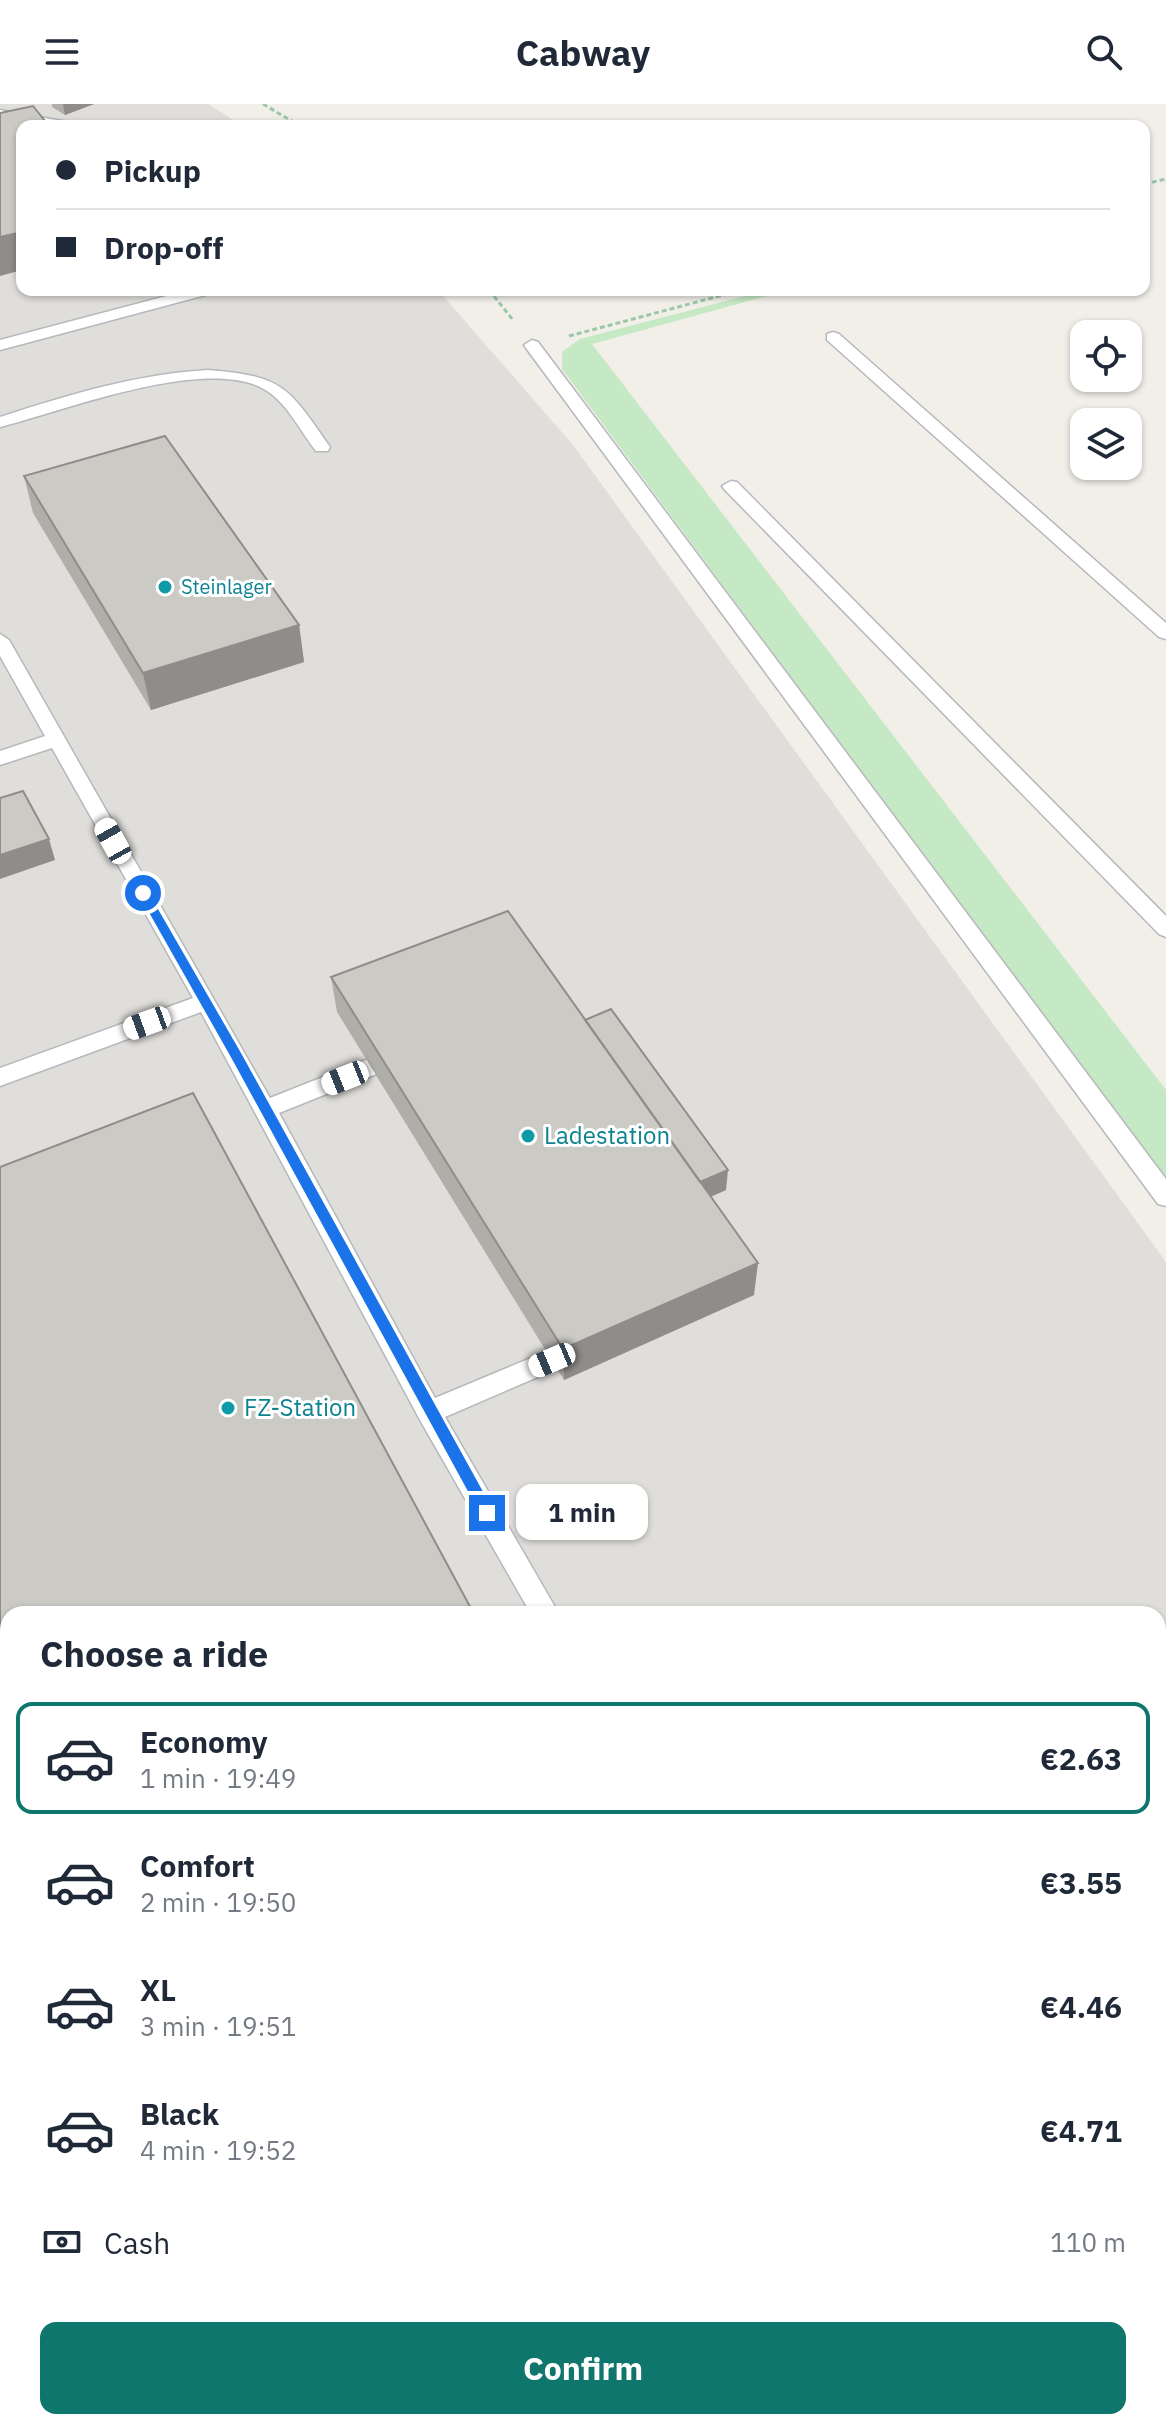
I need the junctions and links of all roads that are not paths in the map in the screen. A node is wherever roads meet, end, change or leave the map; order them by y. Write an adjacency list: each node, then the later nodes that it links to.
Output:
1 (0, 114): 2 (lane)
2 (34, 120)
3 (184, 296): 5 (lane)
4 (833, 337): 10 (lane)
5 (0, 345)
6 (532, 345): 19 (lane)
7 (0, 422): 8 (lane)
8 (322, 447)
9 (731, 486): 14 (lane)
10 (1166, 633)
11 (0, 640): 12 (lane)
12 (57, 739): 13 (lane); 15 (lane)
13 (0, 758)
14 (1166, 929)
15 (206, 1002): 17 (lane); 18 (lane)
16 (371, 1067): 18 (lane)
17 (0, 1077)
18 (266, 1109): 21 (lane)
19 (1166, 1197)
20 (552, 1360): 21 (lane)
21 (429, 1412): 22 (lane)
22 (541, 1606)

